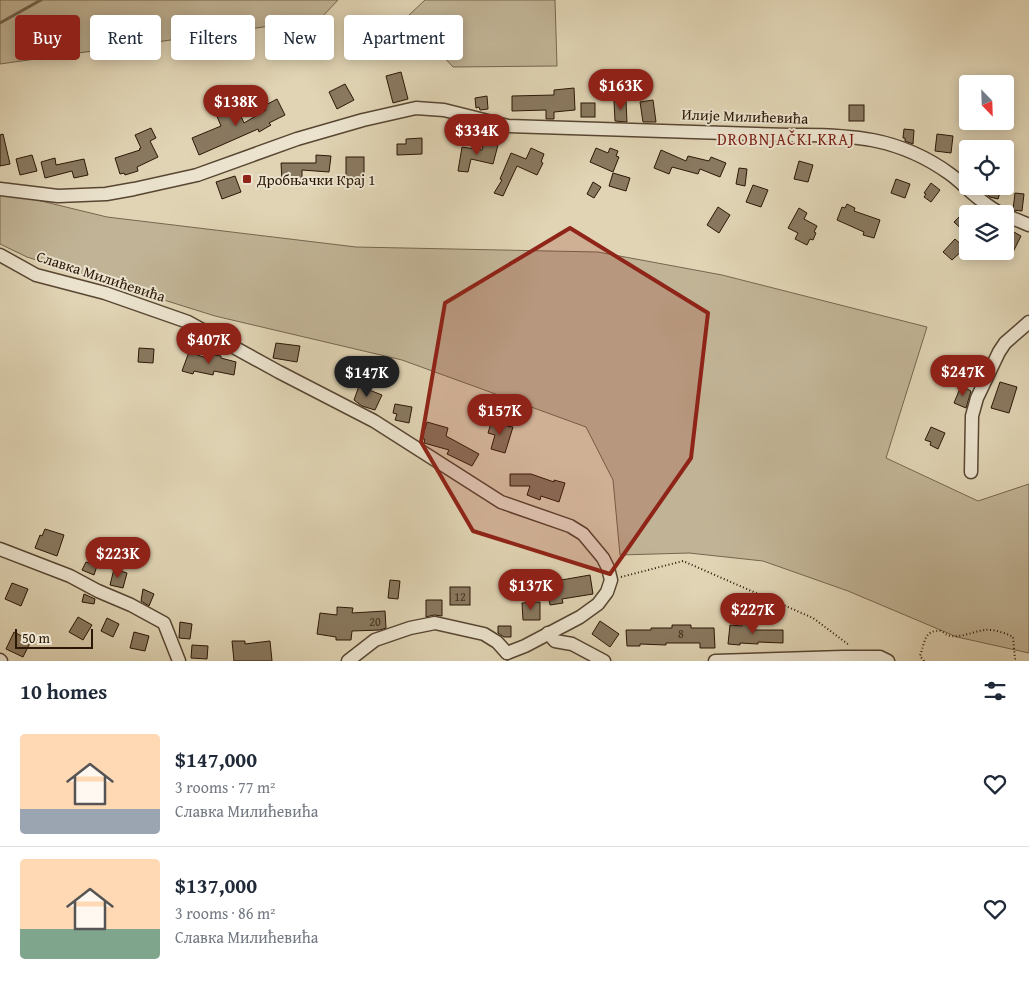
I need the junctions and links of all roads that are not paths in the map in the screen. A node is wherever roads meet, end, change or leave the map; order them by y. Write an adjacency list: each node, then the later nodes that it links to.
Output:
1 (0, 189): 2 (street, Илије Милићевића)
2 (987, 205)
3 (1014, 219): 4 (street)
4 (1029, 225)
5 (0, 255): 9 (street, Славка Милићевића)
6 (1029, 322): 7 (street)
7 (971, 472)
8 (0, 549): 11 (street)
9 (548, 634): 10 (street); 13 (street)
10 (504, 657): 12 (street)
11 (180, 661)
12 (348, 661)
13 (604, 661)
14 (715, 661): 15 (street)
15 (888, 661)

